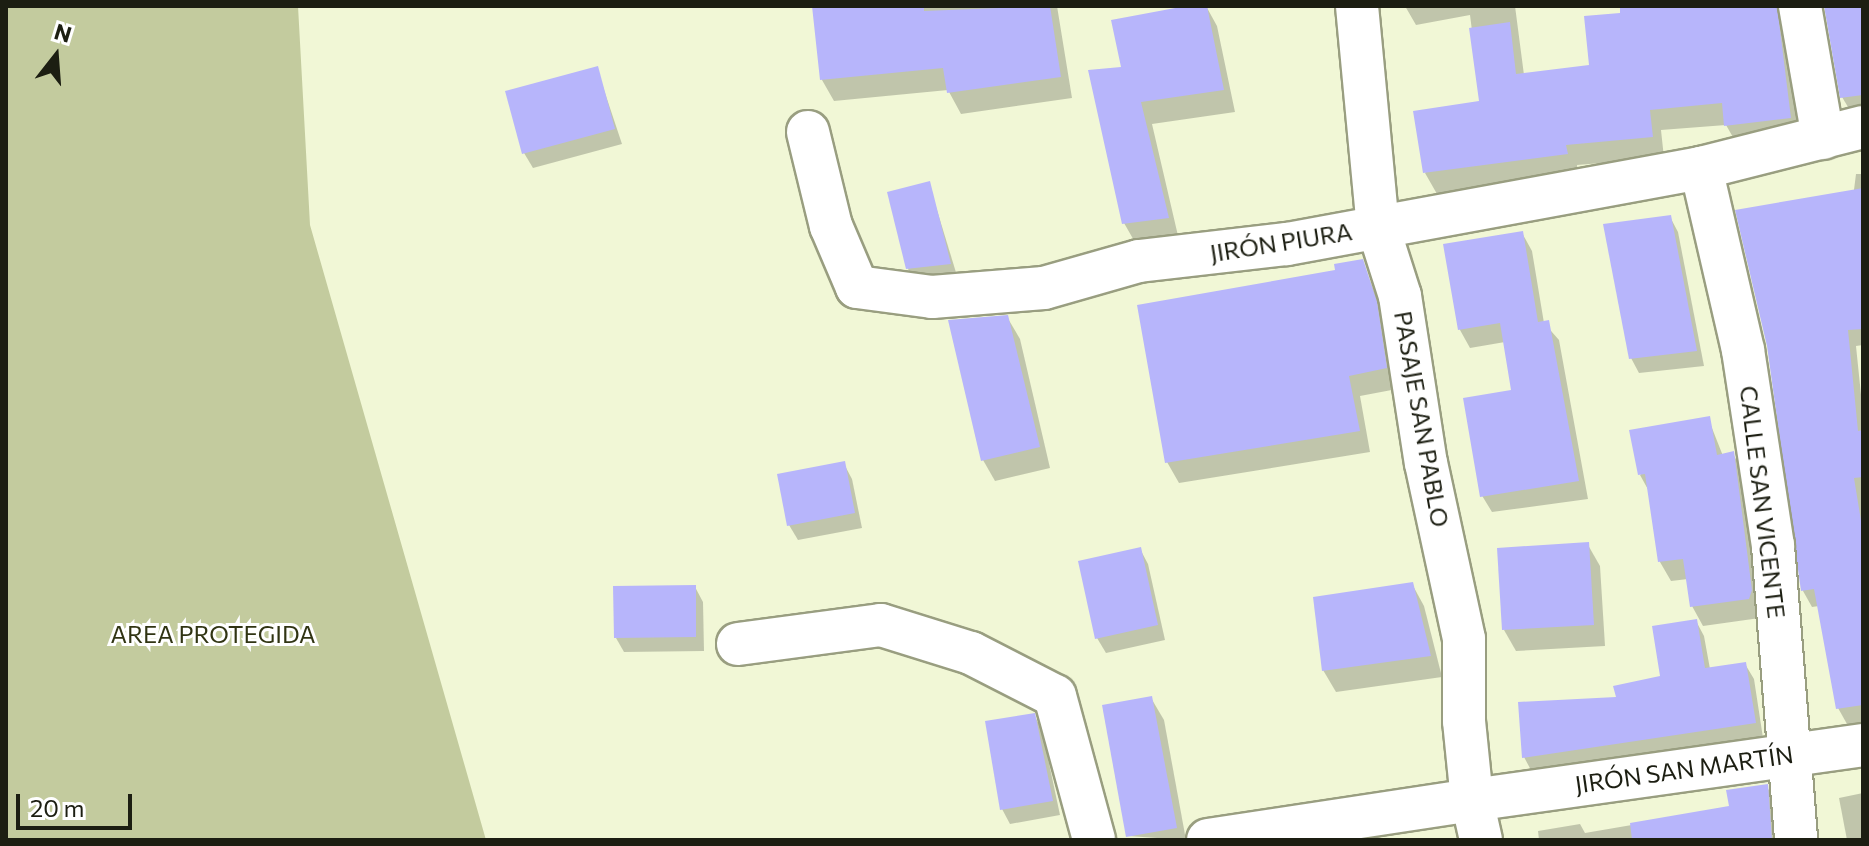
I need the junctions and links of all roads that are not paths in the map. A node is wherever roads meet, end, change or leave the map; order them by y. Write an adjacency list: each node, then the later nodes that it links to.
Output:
1 (1357, 6): 7 (street, PASAJE SAN PABLO)
2 (1800, 6): 5 (street)
3 (1863, 127): 5 (street, JIRÓN PIURA)
4 (808, 132): 7 (street, JIRÓN PIURA)
5 (1823, 138): 6 (street, JIRÓN PIURA)
6 (1701, 168): 7 (street, JIRÓN PIURA); 10 (street, CALLE SAN VICENTE)
7 (1378, 227): 11 (street, PASAJE SAN PABLO)
8 (738, 644): 12 (street)
9 (1863, 745): 10 (street, JIRÓN SAN MARTÍN)
10 (1791, 753): 11 (street, JIRÓN SAN MARTÍN); 14 (street, CALLE SAN VICENTE)
11 (1486, 812): 13 (street, JIRÓN SAN MARTÍN)
12 (1094, 840)
13 (1208, 840)
14 (1796, 840)

